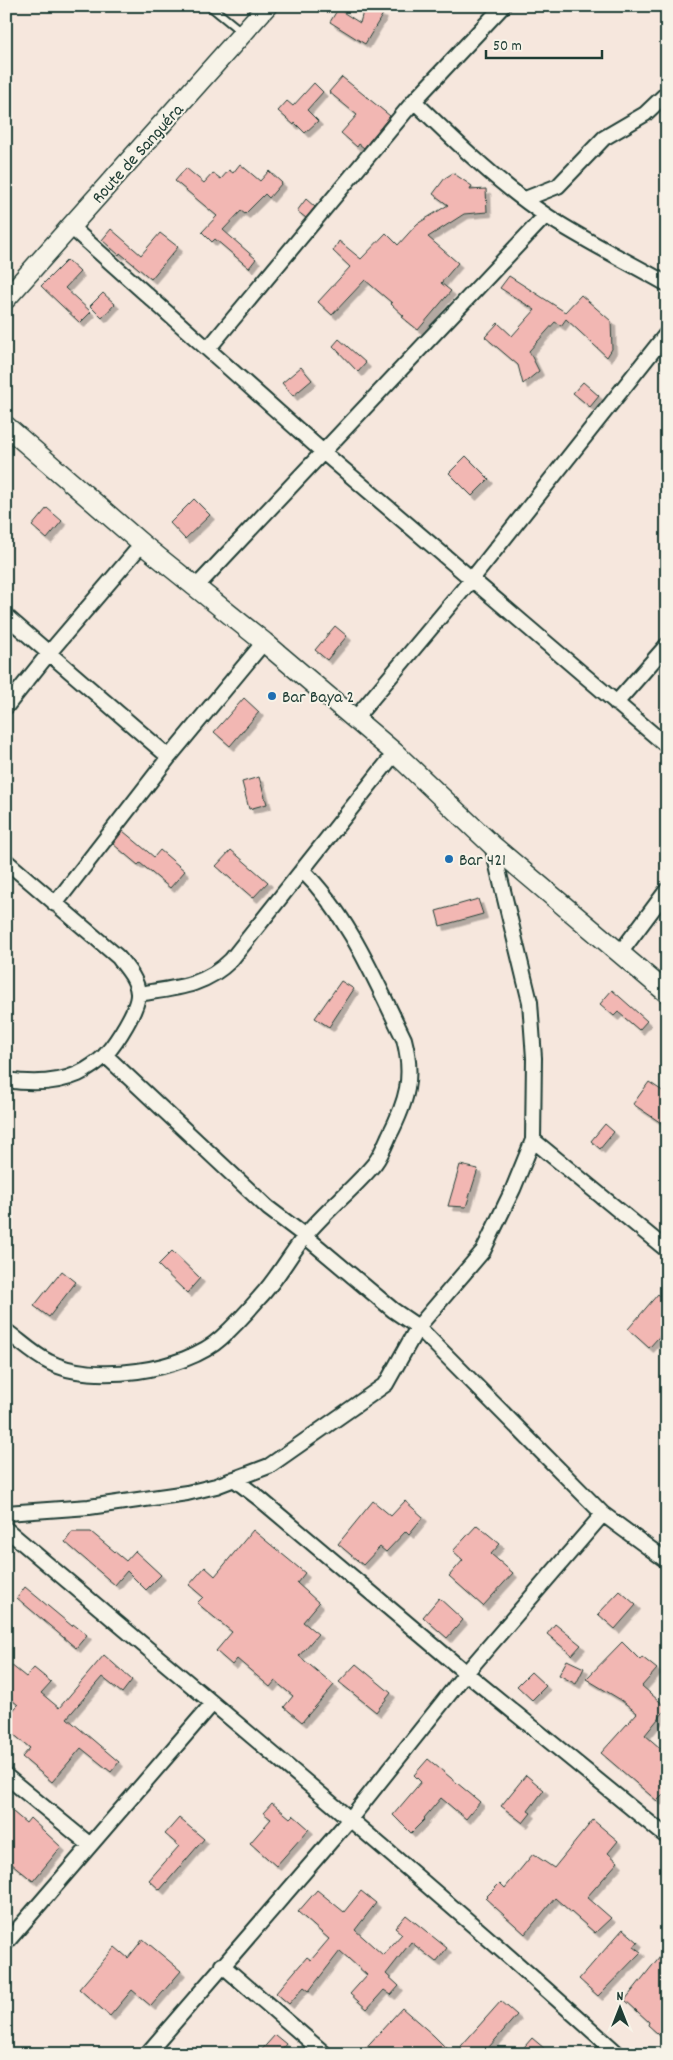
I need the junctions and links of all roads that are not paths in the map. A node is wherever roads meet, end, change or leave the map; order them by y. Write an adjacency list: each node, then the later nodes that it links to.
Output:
1 (210, 6): 4 (lane)
2 (267, 6): 4 (street, Route de Sanguéra)
3 (504, 6): 6 (street)
4 (243, 33): 9 (street, Route de Sanguéra)
5 (667, 94): 7 (street)
6 (414, 101): 7 (street); 13 (street)
7 (525, 199): 8 (street)
8 (546, 215): 10 (street); 15 (street)
9 (70, 227): 11 (street, Route de Sanguéra); 13 (street)
10 (667, 284)
11 (6, 299)
12 (667, 333): 17 (street)
13 (208, 349): 15 (street)
14 (6, 426): 16 (street)
15 (323, 452): 17 (street); 18 (street)
16 (142, 544): 18 (street); 22 (street)
17 (472, 579): 23 (street); 25 (street)
18 (196, 587): 20 (street)
19 (6, 616): 22 (street)
20 (264, 642): 25 (street); 28 (street)
21 (667, 645): 23 (street)
22 (49, 653): 24 (street); 28 (street)
23 (616, 703): 26 (street)
24 (6, 707)
25 (354, 720): 27 (street)
26 (667, 746)
27 (395, 753): 29 (street); 31 (street)
28 (170, 757): 33 (street)
29 (492, 845): 34 (street); 39 (street)
30 (6, 861): 33 (street)
31 (302, 870): 36 (street); 40 (street)
32 (667, 890): 34 (street)
33 (55, 904): 36 (street)
34 (620, 953): 35 (street)
35 (667, 993)
36 (138, 994): 37 (street)
37 (105, 1055): 38 (street); 40 (street)
38 (6, 1080)
39 (533, 1140): 41 (street); 42 (street)
40 (305, 1236): 42 (street); 43 (street)
41 (667, 1250)
42 (418, 1327): 44 (street); 46 (street)
43 (6, 1331)
44 (234, 1478): 45 (street); 49 (street)
45 (6, 1513)
46 (603, 1514): 48 (street); 49 (street)
47 (6, 1529): 50 (street)
48 (667, 1562)
49 (466, 1673): 52 (street); 53 (street)
50 (212, 1704): 52 (street); 54 (street)
51 (6, 1776): 54 (street)
52 (350, 1819): 56 (street); 59 (street)
53 (667, 1837)
54 (90, 1845): 55 (street)
55 (6, 1943)
56 (222, 1965): 57 (street); 58 (street)
57 (147, 2054)
58 (325, 2054)
59 (618, 2054)

